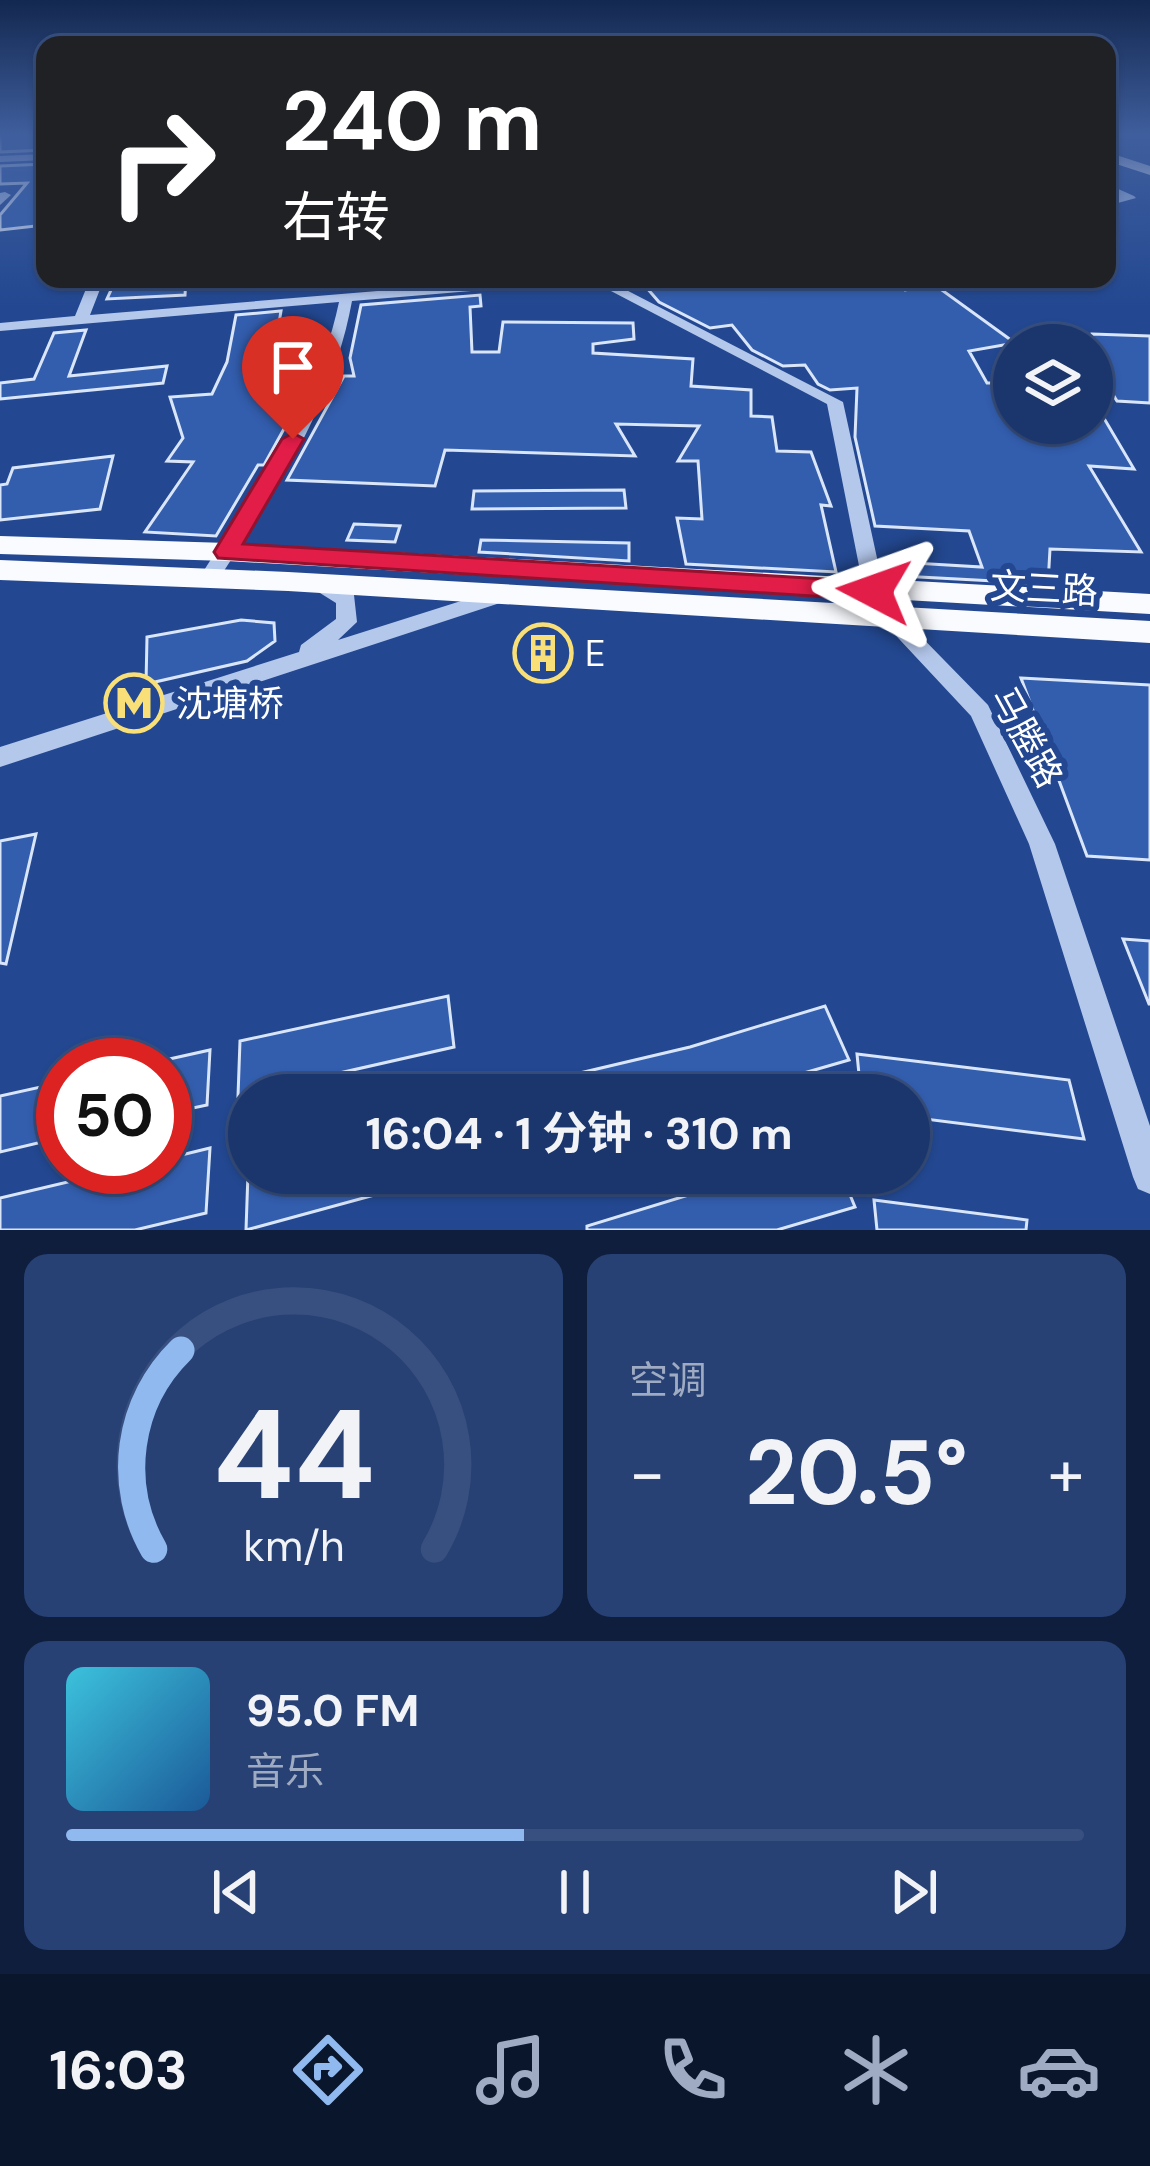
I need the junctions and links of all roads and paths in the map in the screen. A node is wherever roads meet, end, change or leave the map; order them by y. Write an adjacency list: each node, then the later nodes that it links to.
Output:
1 (1117, 191): 2 (street)
2 (1128, 200): 3 (street); 4 (street)
3 (1116, 201)
4 (1150, 205)
5 (93, 288): 9 (street)
6 (468, 288): 8 (street)
7 (613, 288): 15 (street, 马塍路)
8 (346, 299): 9 (street); 12 (street)
9 (82, 317): 10 (street)
10 (0, 327)
11 (0, 545): 12 (main road, 文三路)
12 (219, 563): 13 (main road, 文三路); 14 (main road, 文三路); 15 (main road, 文三路)
13 (0, 570)
14 (314, 582): 16 (main road, 文三路); 20 (street)
15 (874, 591): 17 (main road, 文三路); 18 (street, 马塍路)
16 (509, 593): 18 (main road, 文三路); 20 (street)
17 (1150, 604)
18 (893, 620): 19 (main road, 文三路); 22 (street, 马塍路)
19 (1150, 632)
20 (289, 664): 21 (street)
21 (0, 757)
22 (1150, 1177)

